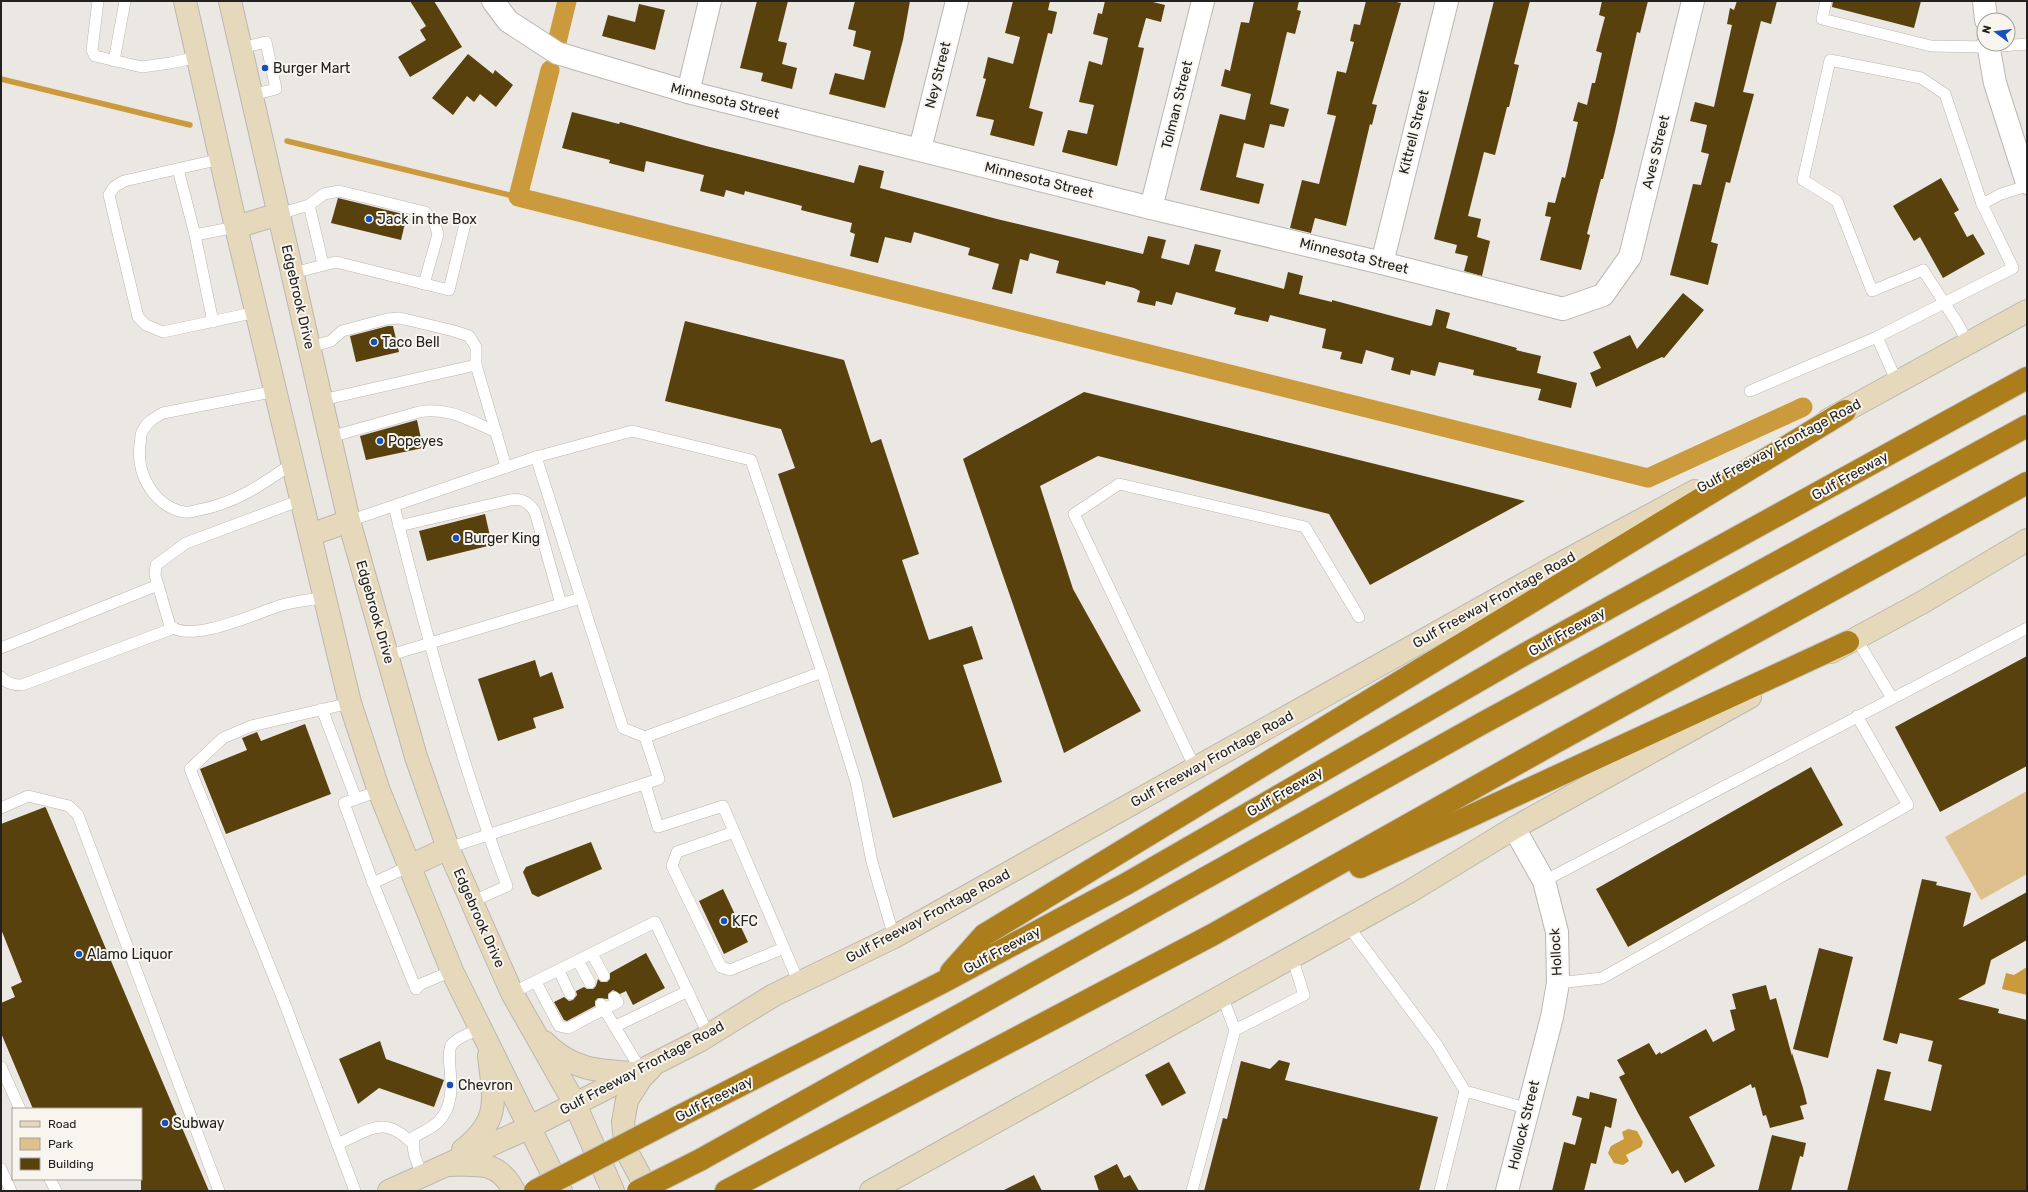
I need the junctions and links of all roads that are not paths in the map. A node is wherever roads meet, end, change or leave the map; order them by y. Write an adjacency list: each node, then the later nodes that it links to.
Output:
1 (98, 1): 19 (lane)
2 (125, 1): 19 (lane)
3 (185, 1): 18 (main road)
4 (230, 1): 29 (main road, Edgebrook Drive)
5 (493, 1): 20 (street, Minnesota Street)
6 (710, 1): 20 (street)
7 (957, 1): 21 (street, Ney Street)
8 (1203, 1): 28 (street, Tolman Street)
9 (1447, 1): 33 (street, Kittrell Street)
10 (1693, 1): 37 (street, Aves Street)
11 (1826, 1): 16 (lane)
12 (1984, 1): 13 (street)
13 (1985, 12)
14 (2016, 44): 15 (lane)
15 (2027, 44)
16 (1976, 45)
17 (1989, 52): 24 (street)
18 (198, 57): 19 (lane); 22 (main road)
19 (114, 60)
20 (688, 92): 21 (street, Minnesota Street)
21 (920, 149): 28 (street, Minnesota Street)
22 (221, 158): 23 (lane); 31 (main road)
23 (178, 168): 32 (lane); 41 (lane)
24 (2027, 183)
25 (2027, 186): 27 (lane)
26 (309, 204): 29 (lane); 34 (lane); 36 (lane)
27 (1982, 204): 38 (lane); 38 (lane)
28 (1151, 208): 33 (street, Minnesota Street)
29 (279, 214): 31 (main road); 35 (main road, Edgebrook Drive)
30 (465, 224): 36 (lane)
31 (236, 227): 32 (lane); 40 (main road)
32 (195, 235): 41 (lane)
33 (1382, 262): 37 (street, Minnesota Street)
34 (323, 264): 35 (lane); 36 (lane)
35 (293, 272): 44 (main road, Edgebrook Drive)
36 (424, 284)
37 (1603, 295)
38 (1944, 303): 42 (lane); 43 (lane)
39 (2027, 311): 43 (main road, Gulf Freeway Frontage Road)
40 (257, 312): 41 (lane); 48 (main road)
41 (213, 322)
42 (1877, 337): 47 (lane); 49 (lane)
43 (1968, 344): 47 (main road, Gulf Freeway Frontage Road)
44 (310, 347): 45 (lane); 50 (main road, Edgebrook Drive)
45 (476, 365): 50 (lane); 53 (lane)
46 (2027, 378): 107 (highway, Gulf Freeway)
47 (1898, 382): 51 (main road, Gulf Freeway Frontage Road)
48 (276, 391): 56 (main road); 56 (lane)
49 (1750, 391)
50 (322, 400): 54 (main road, Edgebrook Drive)
51 (1845, 411): 83 (main road, Gulf Freeway Frontage Road); 107 (highway)
52 (2027, 426): 145 (highway, bridge)
53 (496, 432): 54 (lane); 57 (lane)
54 (330, 437): 61 (main road, Edgebrook Drive)
55 (536, 457): 57 (lane); 67 (lane); 76 (lane)
56 (292, 463): 59 (main road)
57 (506, 467): 60 (lane)
58 (2027, 483): 97 (highway)
59 (301, 500): 63 (main road); 65 (lane)
60 (394, 506): 61 (lane); 62 (lane)
61 (349, 521): 63 (main road); 75 (main road, Edgebrook Drive)
62 (399, 526): 68 (lane); 73 (lane)
63 (310, 535): 66 (main road)
64 (2027, 540): 72 (main road)
65 (158, 585): 70 (lane); 74 (lane)
66 (325, 597): 70 (lane); 79 (main road)
67 (581, 598): 68 (lane); 82 (lane)
68 (561, 604): 73 (lane)
69 (1359, 617): 83 (lane)
70 (174, 628): 77 (lane)
71 (2027, 628): 78 (lane)
72 (1852, 640): 78 (lane); 88 (main road); 97 (highway)
73 (429, 643): 75 (lane); 90 (lane)
74 (1, 648)
75 (387, 656): 91 (main road, Edgebrook Drive)
76 (822, 672): 82 (lane); 98 (lane)
77 (1, 677)
78 (1892, 698): 81 (lane)
79 (350, 703): 80 (lane); 85 (main road)
80 (322, 709): 86 (lane); 130 (lane)
81 (1857, 716): 93 (lane); 109 (lane)
82 (645, 737): 84 (lane)
83 (1195, 768): 98 (main road, Gulf Freeway Frontage Road)
84 (645, 784): 89 (lane); 90 (lane)
85 (379, 791): 86 (lane); 92 (main road)
86 (356, 799): 94 (lane)
87 (1, 808): 138 (lane)
88 (1514, 828): 93 (street, Hollock); 96 (main road)
89 (734, 832): 99 (lane); 99 (lane)
90 (488, 835): 91 (lane); 95 (lane)
91 (448, 848): 92 (main road); 95 (main road, Edgebrook Drive)
92 (410, 866): 94 (lane); 103 (main road)
93 (1544, 881): 109 (street, Hollock)
94 (373, 883): 103 (lane)
95 (472, 902): 112 (main road, Edgebrook Drive)
96 (1348, 926): 101 (main road); 125 (lane)
97 (1212, 935): 147 (highway)
98 (894, 937): 108 (main road, Gulf Freeway Frontage Road)
99 (784, 948): 108 (lane)
100 (592, 954): 102 (lane); 105 (lane); 111 (lane)
101 (1292, 957): 115 (main road); 118 (lane)
102 (578, 961): 104 (lane); 110 (lane)
103 (452, 970): 121 (main road)
104 (559, 971): 106 (lane); 113 (lane)
105 (604, 976)
106 (536, 982): 112 (lane); 116 (lane)
107 (943, 982): 142 (highway, Gulf Freeway, bridge)
108 (799, 983): 120 (main road, Gulf Freeway Frontage Road)
109 (1558, 983): 122 (street, Hollock)
110 (590, 984)
111 (688, 991): 117 (lane); 120 (lane)
112 (512, 993): 119 (main road, Edgebrook Drive)
113 (570, 994)
114 (614, 996): 116 (lane)
115 (1222, 996): 118 (lane); 148 (main road)
116 (602, 1006): 117 (lane)
117 (616, 1026): 124 (lane)
118 (1235, 1030): 149 (lane)
119 (534, 1032): 124 (main road); 126 (main road, Edgebrook Drive)
120 (708, 1034): 124 (main road, Gulf Freeway Frontage Road)
121 (484, 1035): 129 (main road); 131 (lane); 132 (main road)
122 (1541, 1059): 128 (street, Hollock Street)
123 (1, 1067): 127 (lane)
124 (645, 1068): 126 (main road, Gulf Freeway Frontage Road); 146 (main road)
125 (1465, 1091): 128 (lane); 150 (lane)
126 (575, 1104): 129 (main road, Gulf Freeway Frontage Road); 144 (main road, Edgebrook Drive)
127 (20, 1108)
128 (1529, 1109): 151 (street, Hollock Street)
129 (530, 1127): 132 (main road, Gulf Freeway Frontage Road); 143 (main road)
130 (337, 1144): 131 (lane); 139 (lane)
131 (412, 1144): 134 (lane)
132 (445, 1165): 134 (main road, Gulf Freeway Frontage Road); 141 (main road)
133 (1, 1169): 136 (lane)
134 (422, 1175): 140 (main road, Gulf Freeway Frontage Road)
135 (50, 1180): 137 (lane)
136 (11, 1191)
137 (56, 1191)
138 (218, 1191)
139 (355, 1191)
140 (389, 1191)
141 (514, 1191)
142 (535, 1191)
143 (561, 1191)
144 (613, 1191)
145 (638, 1191)
146 (648, 1191)
147 (726, 1191)
148 (871, 1191)
149 (1192, 1191)
150 (1440, 1191)
151 (1507, 1191)

